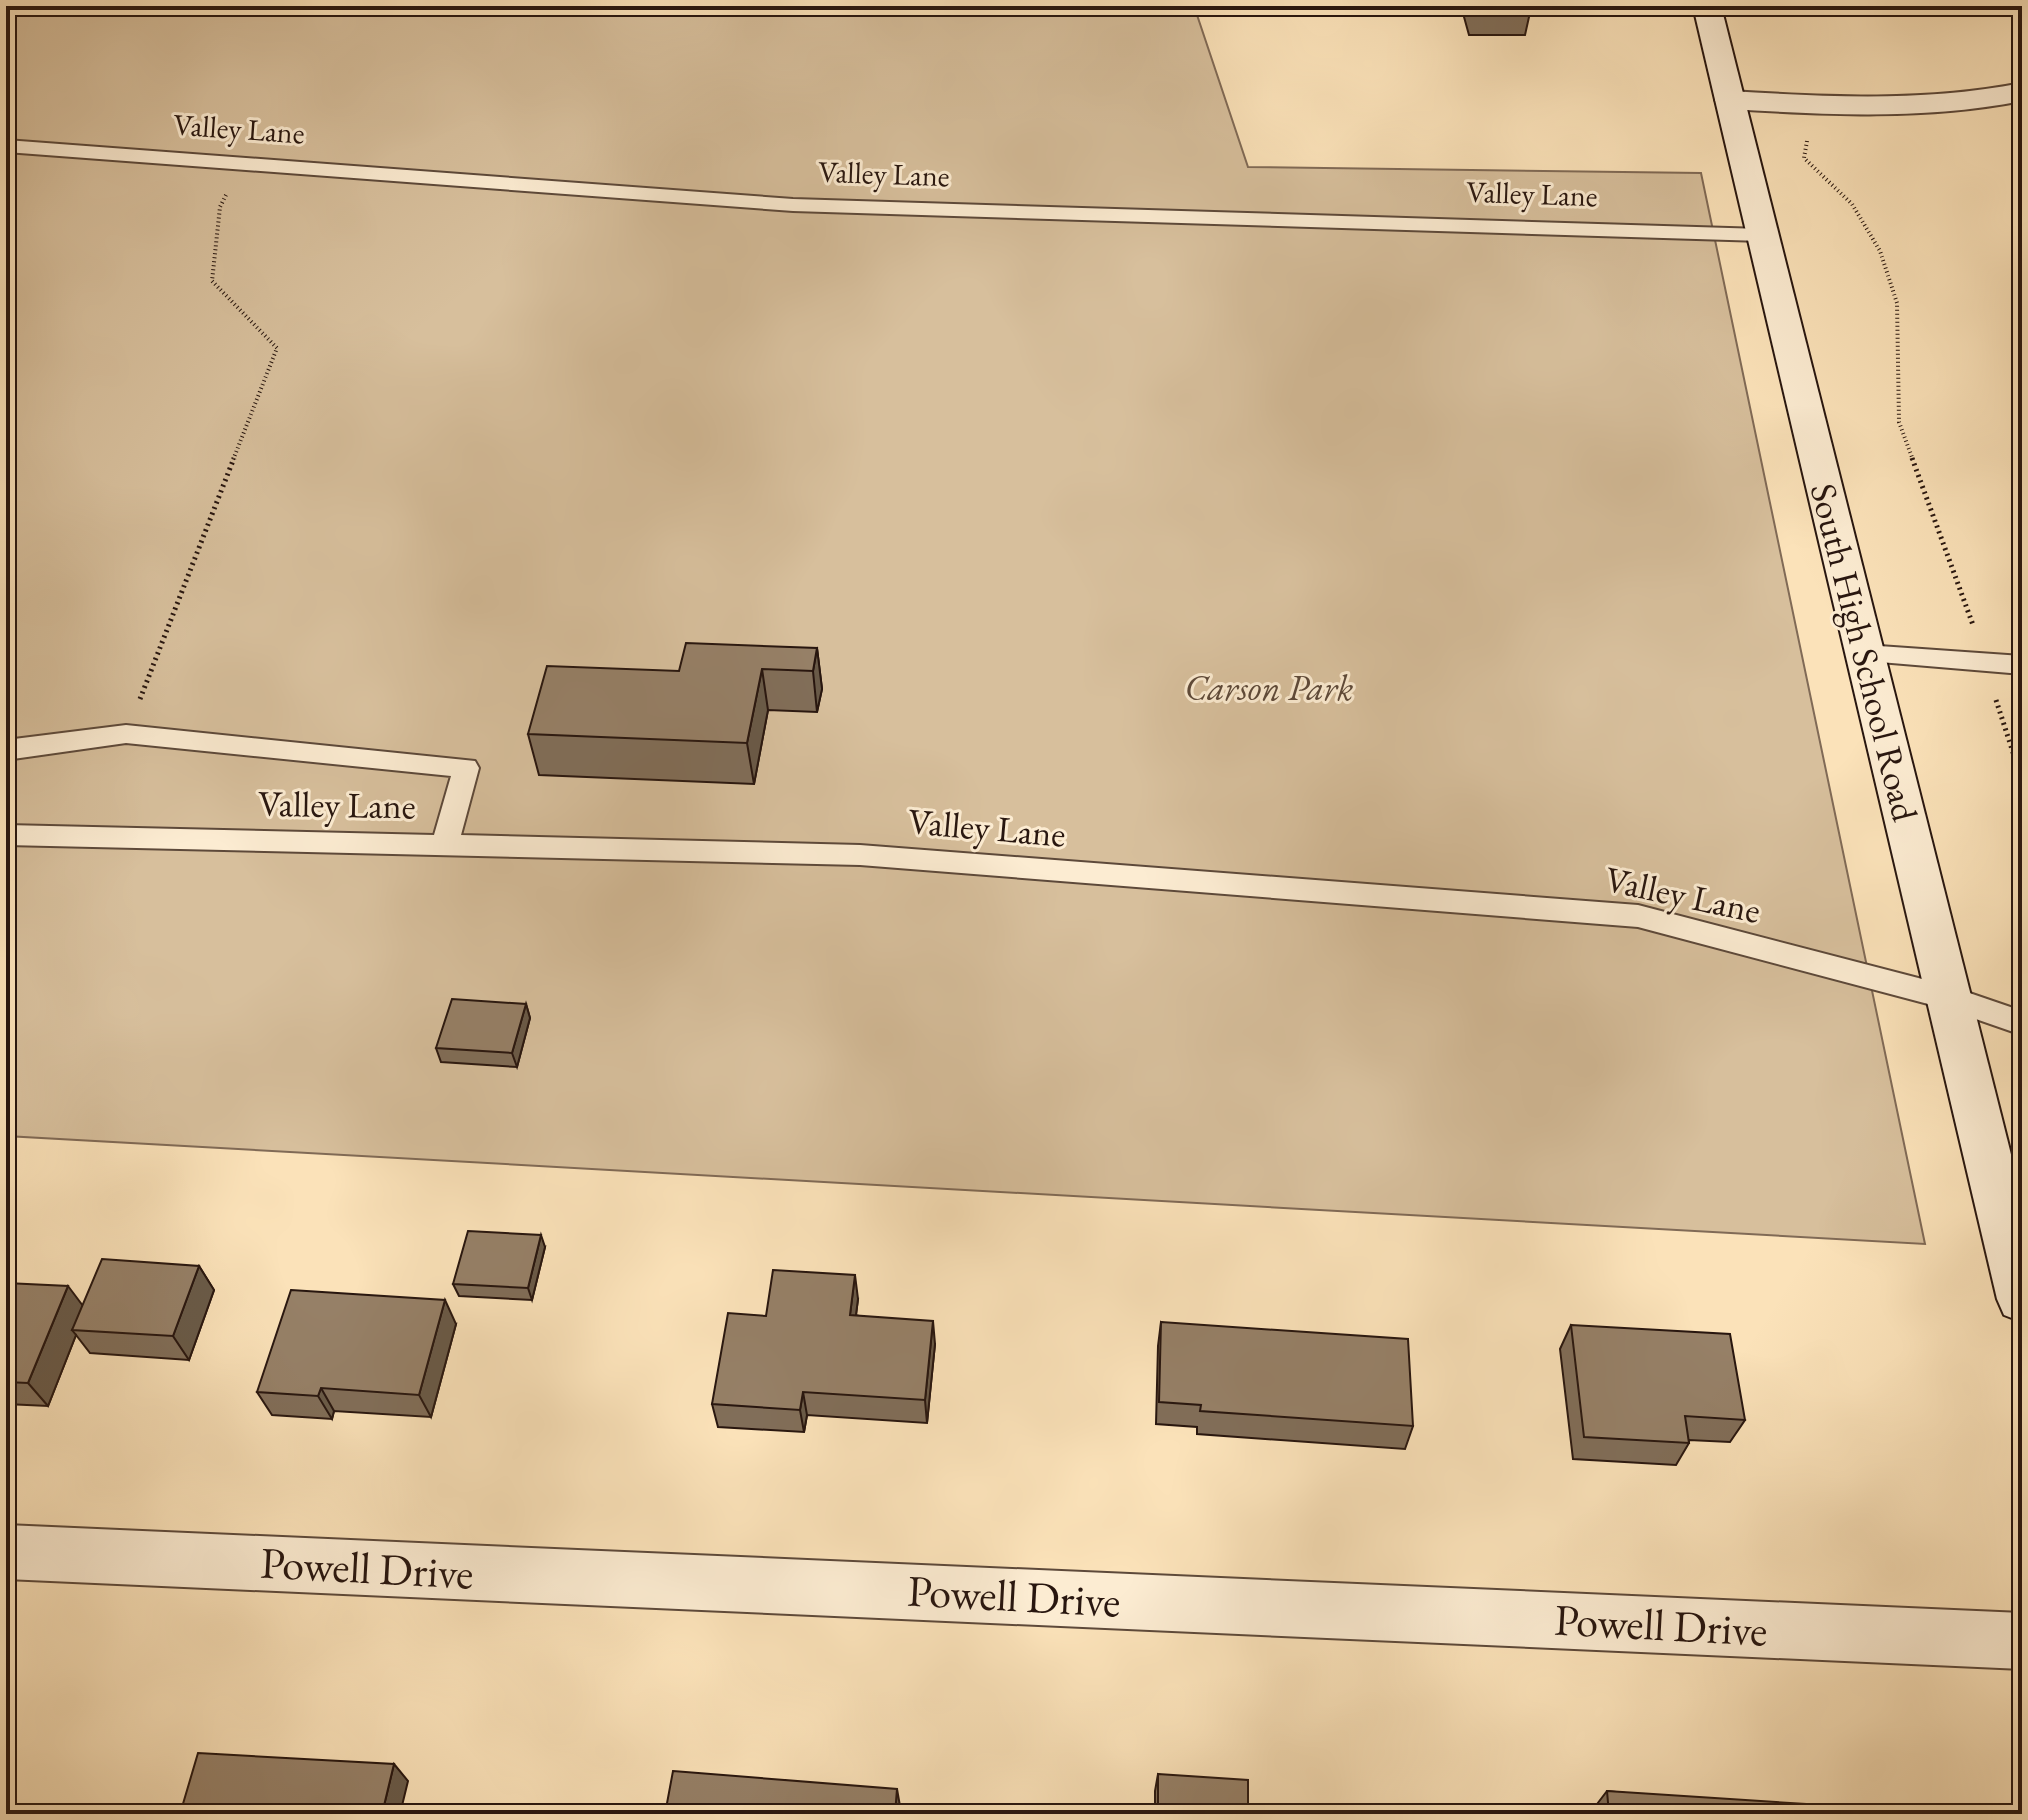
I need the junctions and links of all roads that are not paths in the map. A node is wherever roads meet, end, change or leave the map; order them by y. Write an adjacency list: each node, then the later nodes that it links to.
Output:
1 (1707, 6): 3 (main road, South High School Road)
2 (2022, 92): 3 (main road)
3 (1730, 100): 5 (main road, South High School Road)
4 (6, 146): 5 (lane, Valley Lane)
5 (1762, 235): 6 (main road, South High School Road)
6 (1865, 654): 7 (lane); 11 (main road, South High School Road)
7 (2022, 665)
8 (6, 750): 10 (lane)
9 (6, 835): 10 (lane, Valley Lane)
10 (445, 845): 11 (lane, Valley Lane)
11 (1949, 998): 12 (lane, Valley Lane); 13 (main road, South High School Road)
12 (2022, 1023)
13 (2022, 1299)
14 (6, 1552): 15 (main road, Powell Drive)
15 (2022, 1641)

